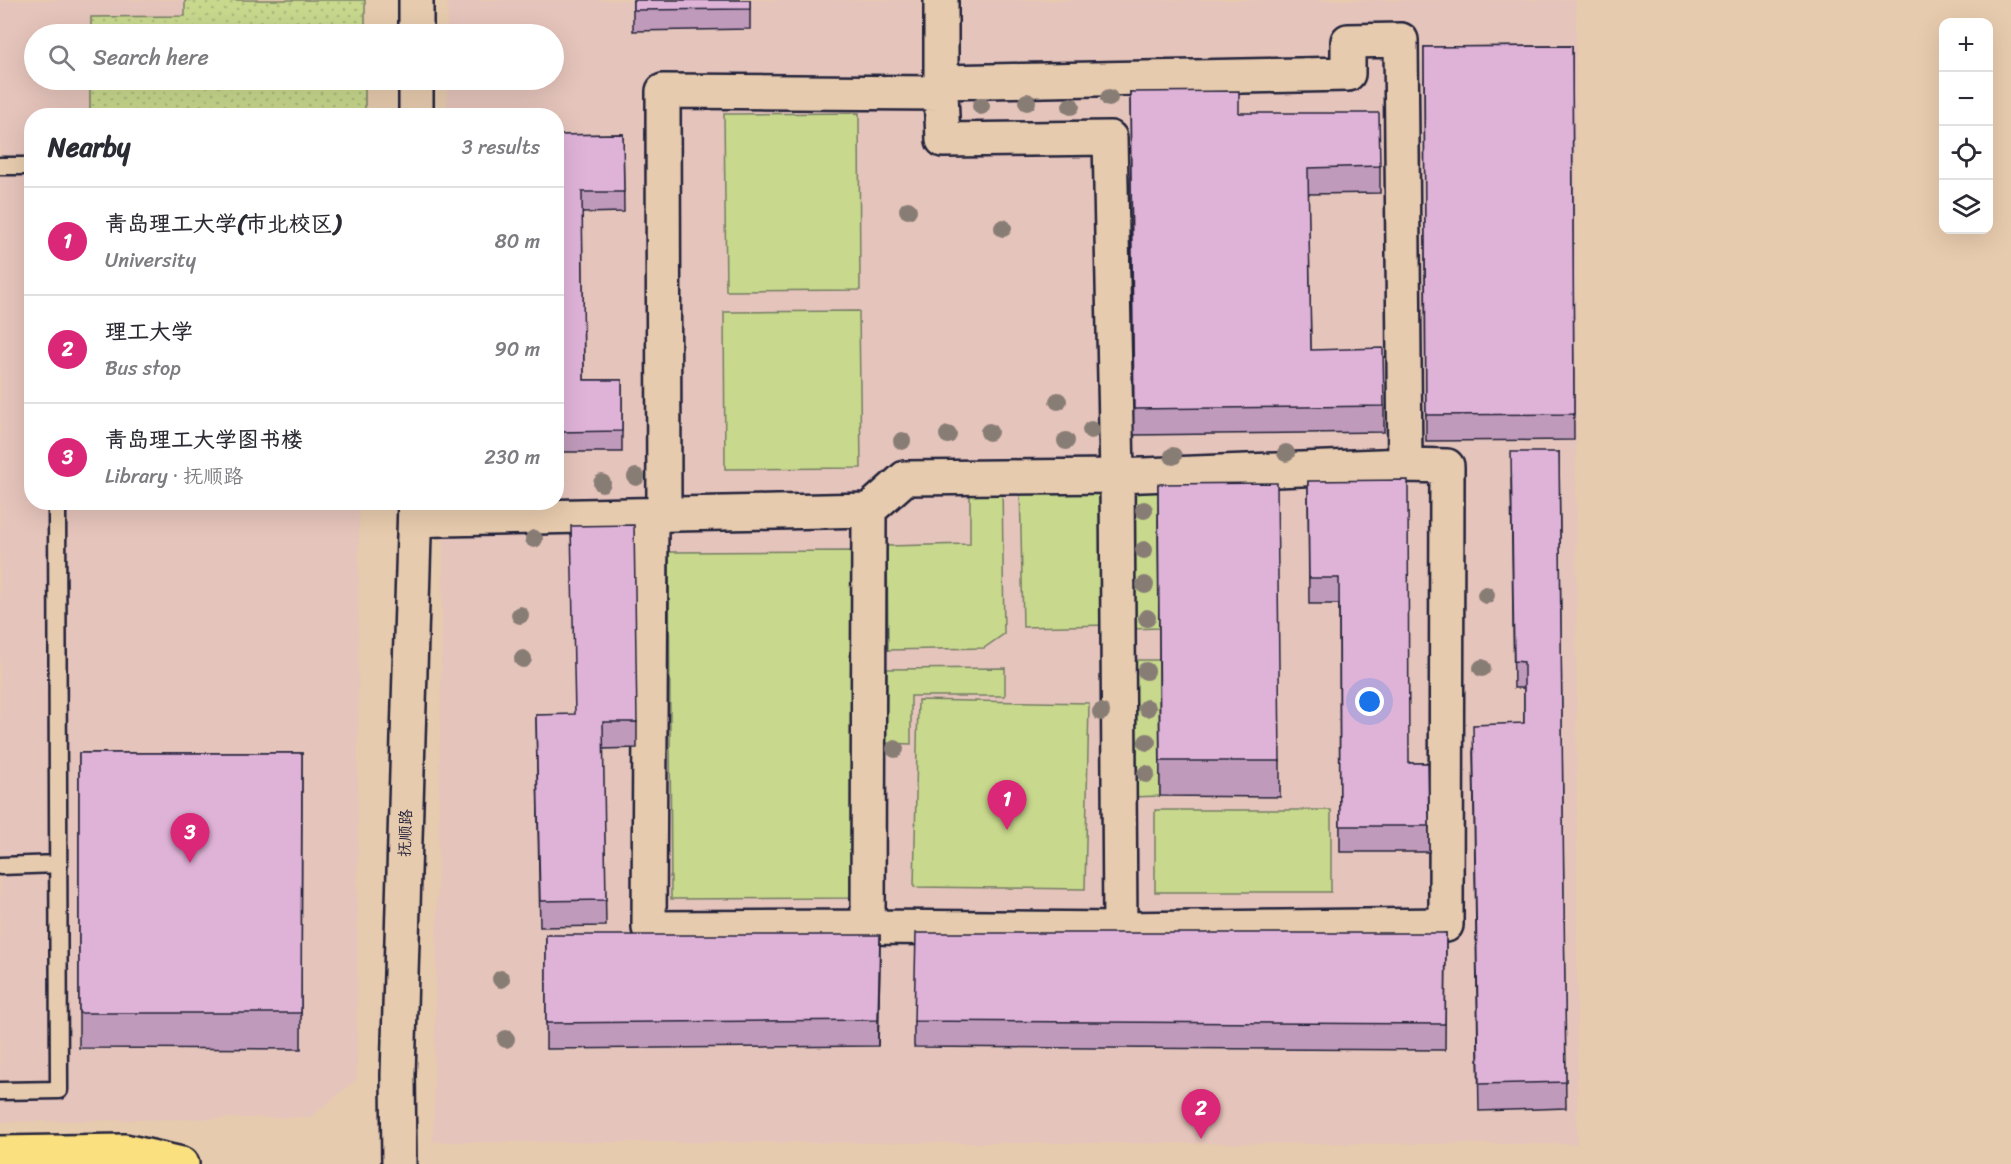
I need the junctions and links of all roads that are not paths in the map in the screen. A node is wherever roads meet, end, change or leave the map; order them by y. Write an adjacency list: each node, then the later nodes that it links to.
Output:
1 (416, 0): 3 (street)
2 (941, 0): 4 (street)
3 (416, 24)
4 (941, 88): 9 (street); 10 (street); 14 (street)
5 (416, 90): 6 (street)
6 (416, 108)
7 (0, 166): 8 (lane)
8 (24, 166)
9 (1404, 465): 10 (street); 18 (street)
10 (1117, 476): 12 (street); 18 (street)
11 (57, 510): 15 (lane)
12 (869, 510): 14 (street); 17 (street)
13 (425, 514): 14 (street); 22 (street, 抚顺路)
14 (658, 515): 17 (street)
15 (59, 864): 16 (lane); 19 (lane)
16 (0, 866)
17 (868, 927): 18 (street)
18 (1120, 929)
19 (0, 1091)
20 (0, 1153): 21 (main road)
21 (182, 1164)
22 (399, 1164)

